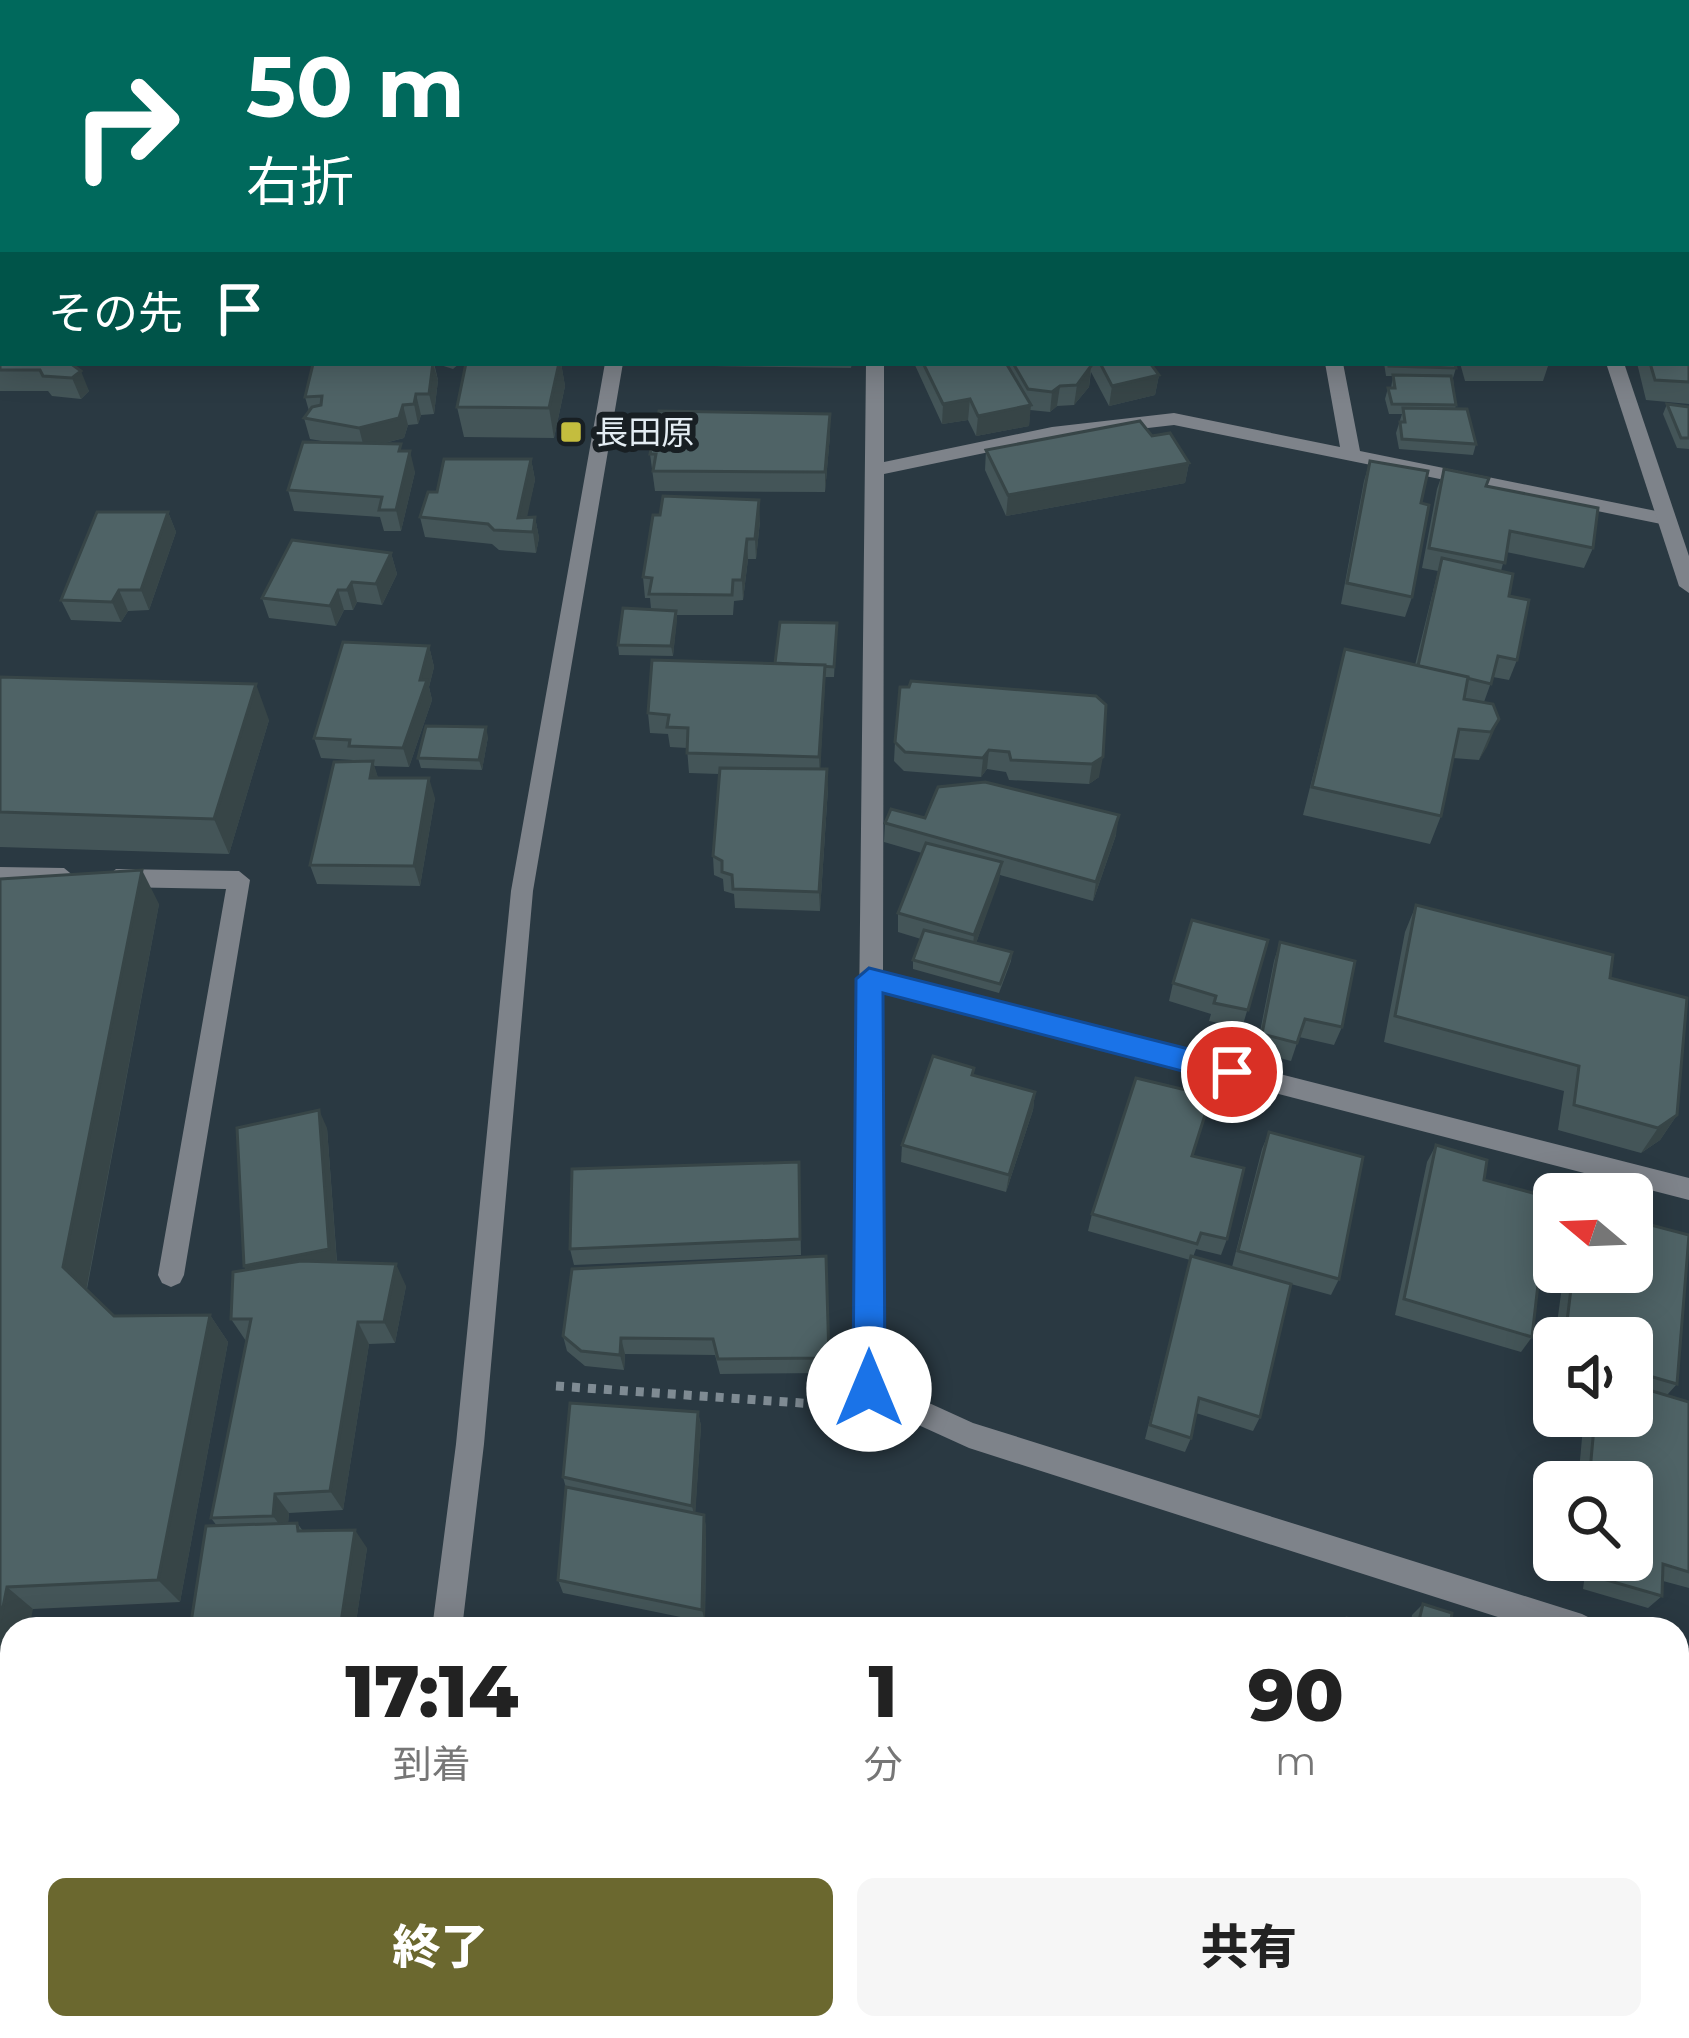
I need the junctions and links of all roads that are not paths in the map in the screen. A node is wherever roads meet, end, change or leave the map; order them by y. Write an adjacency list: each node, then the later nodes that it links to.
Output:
1 (613, 366): 13 (street)
2 (875, 366): 6 (street)
3 (1335, 366): 5 (street)
4 (1617, 366): 7 (street)
5 (1351, 454): 6 (street); 7 (street)
6 (874, 470): 10 (street)
7 (1666, 519): 8 (street)
8 (1689, 586)
9 (0, 877): 12 (street)
10 (869, 979): 11 (street); 14 (street)
11 (1689, 1190)
12 (171, 1275)
13 (448, 1617)
14 (1544, 1617)

